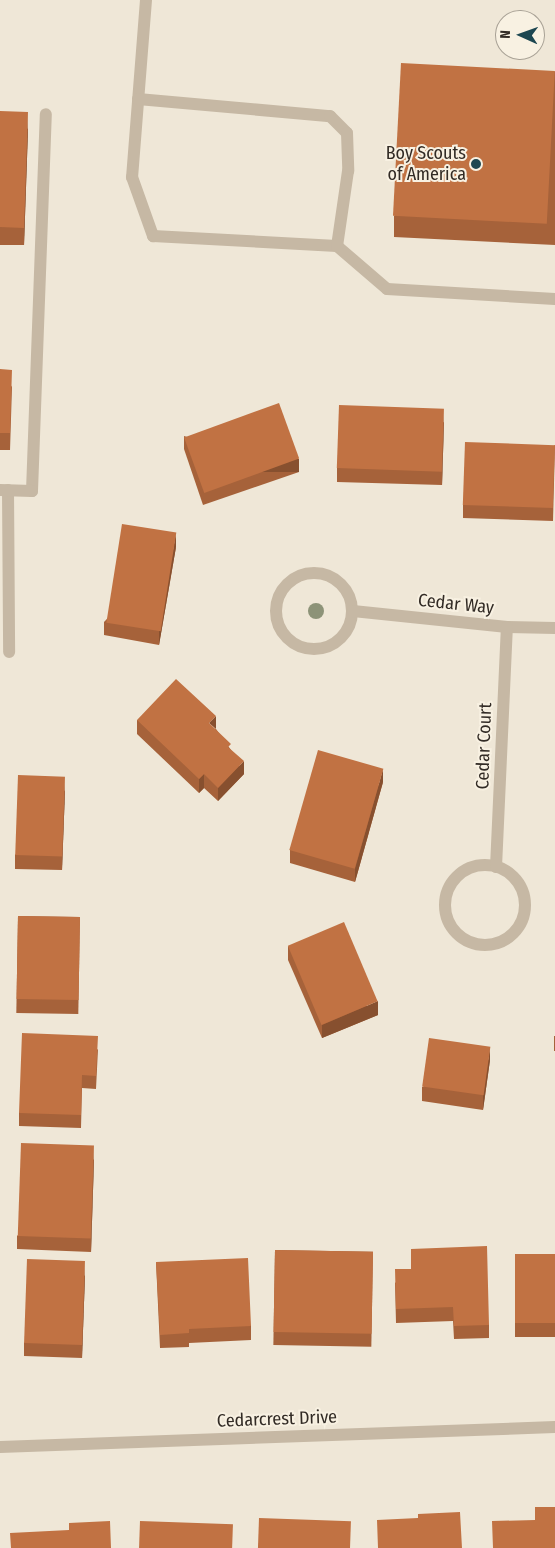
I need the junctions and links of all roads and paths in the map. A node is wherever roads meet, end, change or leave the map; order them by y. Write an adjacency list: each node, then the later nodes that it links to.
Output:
1 (146, 0): 2 (street)
2 (138, 100): 4 (street); 4 (street)
3 (46, 114): 6 (street)
4 (337, 246): 5 (street)
5 (555, 299)
6 (4, 490): 10 (street)
7 (353, 611): 7 (street); 8 (street, Cedar Way)
8 (507, 627): 9 (street, Cedar Way); 11 (street, Cedar Court)
9 (555, 628)
10 (9, 652)
11 (496, 867): 11 (street)
12 (555, 1427): 13 (street, Cedarcrest Drive)
13 (0, 1447)

